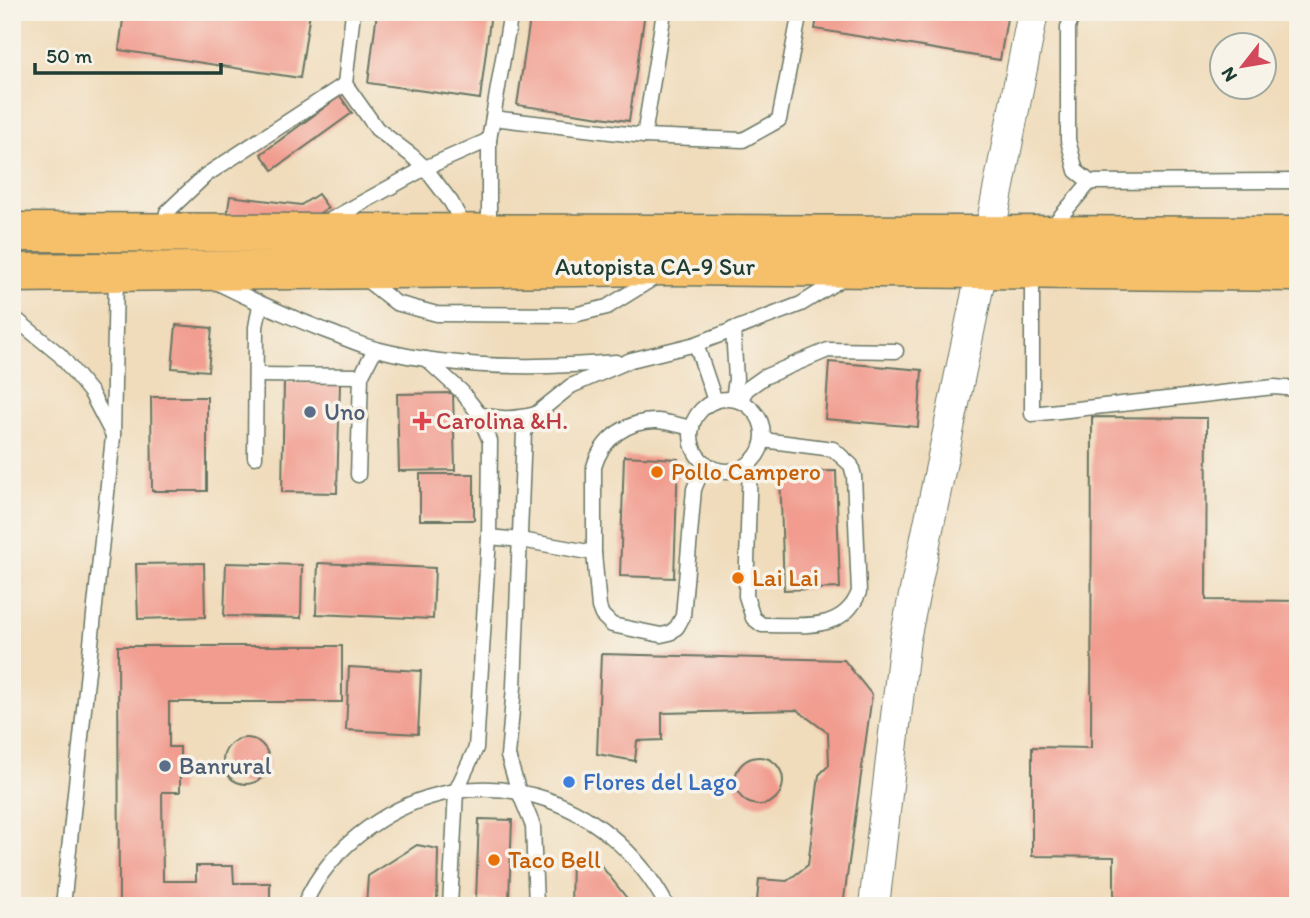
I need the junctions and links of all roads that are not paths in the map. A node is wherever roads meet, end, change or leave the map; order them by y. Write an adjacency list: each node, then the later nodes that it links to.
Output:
1 (353, 12): 7 (lane)
2 (511, 12): 8 (lane)
3 (664, 12): 9 (lane)
4 (800, 12): 9 (lane)
5 (1033, 12): 19 (street)
6 (1074, 12): 13 (lane)
7 (345, 83): 11 (lane); 15 (lane)
8 (493, 118): 9 (lane); 10 (lane)
9 (644, 136)
10 (489, 140): 11 (lane); 17 (lane)
11 (425, 168): 16 (lane); 17 (lane)
12 (1298, 181): 13 (lane)
13 (1090, 182): 20 (lane)
14 (12, 232): 15 (highway, Autopista CA-9 Sur)
15 (163, 233): 16 (highway, Autopista CA-9 Sur)
16 (302, 234): 17 (highway, Autopista CA-9 Sur)
17 (479, 235): 19 (highway, Autopista CA-9 Sur)
18 (1298, 236): 20 (highway, Autopista CA-9 Sur)
19 (986, 253): 20 (highway, Autopista CA-9 Sur); 21 (highway, Autopista CA-9 Sur); 58 (street)
20 (1037, 253): 24 (highway, Autopista CA-9 Sur); 36 (lane)
21 (860, 268): 22 (highway, Autopista CA-9 Sur); 28 (lane)
22 (194, 271): 23 (highway, Autopista CA-9 Sur); 26 (lane)
23 (116, 272): 25 (highway, Autopista CA-9 Sur); 42 (lane)
24 (1298, 272)
25 (12, 273)
26 (260, 305): 30 (lane); 34 (lane)
27 (12, 316): 42 (lane)
28 (733, 329): 29 (lane); 37 (lane)
29 (696, 344): 33 (lane); 38 (lane)
30 (375, 349): 32 (lane); 35 (lane)
31 (896, 351): 37 (lane)
32 (426, 359): 33 (lane); 39 (lane)
33 (631, 360): 40 (lane)
34 (256, 375): 35 (lane); 44 (lane)
35 (361, 376): 47 (lane)
36 (1298, 389)
37 (736, 400): 38 (lane); 43 (lane)
38 (715, 401): 41 (lane)
39 (479, 414): 40 (lane); 48 (lane)
40 (536, 414): 49 (lane)
41 (692, 428): 45 (lane); 50 (lane)
42 (113, 437): 53 (lane)
43 (763, 440): 46 (lane); 46 (lane)
44 (255, 457)
45 (705, 463): 46 (lane); 50 (lane)
46 (750, 463)
47 (358, 475)
48 (489, 537): 49 (lane); 51 (lane)
49 (521, 540): 50 (lane); 52 (lane)
50 (594, 552)
51 (456, 791): 52 (lane); 54 (lane); 55 (lane)
52 (519, 792): 56 (lane); 57 (lane)
53 (63, 906)
54 (304, 906)
55 (450, 906)
56 (536, 906)
57 (667, 906)
58 (874, 906)

